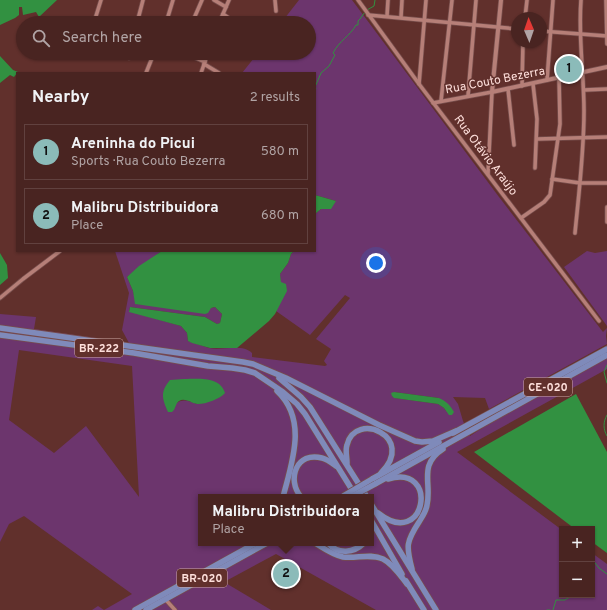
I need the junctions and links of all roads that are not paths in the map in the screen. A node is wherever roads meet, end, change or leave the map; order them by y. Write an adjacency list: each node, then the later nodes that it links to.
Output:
1 (101, 0): 24 (street)
2 (143, 0): 25 (street)
3 (173, 0): 26 (street)
4 (202, 0): 27 (street)
5 (214, 0): 19 (street)
6 (229, 0): 19 (street)
7 (275, 0): 20 (street)
8 (358, 0): 23 (street, Rua Otávio Araújo)
9 (388, 0): 29 (street)
10 (402, 0): 30 (street)
11 (426, 0): 31 (street)
12 (452, 0): 32 (street)
13 (476, 0): 33 (street)
14 (501, 0): 34 (street)
15 (527, 0): 21 (street)
16 (553, 0): 36 (street)
17 (581, 0): 37 (street)
18 (606, 0): 38 (street)
19 (226, 7): 22 (street)
20 (276, 12)
21 (526, 12)
22 (222, 14): 28 (street)
23 (368, 15): 29 (street); 52 (street, Rua Otávio Araújo)
24 (96, 16)
25 (139, 16)
26 (168, 16)
27 (195, 16)
28 (225, 16)
29 (387, 16): 30 (street)
30 (401, 17): 31 (street)
31 (425, 19): 32 (street); 52 (street)
32 (450, 22): 33 (street); 60 (street)
33 (474, 24): 34 (street); 59 (street)
34 (499, 26): 35 (street); 58 (street)
35 (511, 28)
36 (550, 32): 37 (street); 51 (street)
37 (580, 34): 38 (street); 49 (street)
38 (607, 36): 39 (street)
39 (607, 44)
40 (523, 48): 54 (street)
41 (151, 60): 46 (street)
42 (198, 60): 44 (street)
43 (205, 60): 44 (street)
44 (204, 63): 47 (street); 48 (street)
45 (607, 67): 49 (street, Rua Couto Bezerra)
46 (146, 72)
47 (201, 72)
48 (218, 72)
49 (582, 73): 50 (street, Rua Couto Bezerra); 57 (street)
50 (559, 77): 51 (street, Rua Couto Bezerra); 64 (street)
51 (547, 80): 53 (street, Rua Couto Bezerra)
52 (419, 84): 61 (street, Rua Otávio Araújo)
53 (533, 84): 54 (street, Rua Couto Bezerra); 65 (street)
54 (522, 86): 55 (street, Rua Couto Bezerra)
55 (508, 89): 58 (street, Rua Couto Bezerra); 66 (street)
56 (607, 89): 57 (street)
57 (584, 90): 62 (street)
58 (492, 92): 59 (street, Rua Couto Bezerra); 68 (street)
59 (468, 96): 60 (street, Rua Couto Bezerra)
60 (441, 101): 61 (street, Rua Couto Bezerra)
61 (434, 103): 68 (street, Rua Otávio Araújo)
62 (584, 137): 63 (street); 64 (street); 70 (street)
63 (607, 137)
64 (559, 138): 65 (street); 69 (street)
65 (536, 139): 67 (street)
66 (514, 145)
67 (535, 168)
68 (488, 174): 73 (street, Rua Otávio Araújo)
69 (552, 180): 70 (street); 73 (street)
70 (580, 183): 71 (street); 75 (street)
71 (607, 183)
72 (607, 207): 74 (street)
73 (521, 218): 78 (street, Rua Otávio Araújo)
74 (607, 222)
75 (575, 233)
76 (59, 252): 77 (street)
77 (0, 298)
78 (599, 321)
79 (0, 328): 84 (highway, BR-222)
80 (0, 335): 83 (highway, BR-222)
81 (607, 349): 86 (highway, CE-020)
82 (607, 355): 87 (highway, CE-020)
83 (245, 370): 84 (highway); 85 (highway, BR-222)
84 (272, 373): 86 (highway); 88 (highway, BR-222)
85 (266, 380): 89 (highway, BR-222); 91 (highway)
86 (456, 431): 90 (highway)
87 (454, 440): 90 (highway); 106 (highway)
88 (347, 466): 90 (highway); 96 (highway, BR-222)
89 (338, 467): 92 (highway); 94 (highway)
90 (375, 481): 93 (highway, bridge); 95 (highway, bridge); 97 (highway)
91 (284, 494)
92 (299, 494)
93 (346, 494)
94 (355, 494)
95 (356, 494)
96 (365, 494)
97 (375, 510): 106 (highway)
98 (374, 525): 107 (highway)
99 (245, 546): 105 (highway)
100 (255, 546): 105 (highway, BR-020)
101 (256, 546): 108 (highway, BR-020)
102 (320, 546): 107 (highway)
103 (331, 546): 104 (highway)
104 (360, 546)
105 (238, 552): 109 (highway, BR-020)
106 (412, 569): 113 (highway)
107 (407, 584): 112 (highway)
108 (164, 599): 110 (highway, BR-020); 111 (street)
109 (135, 610)
110 (146, 610)
111 (175, 610)
112 (424, 610)
113 (436, 610)

